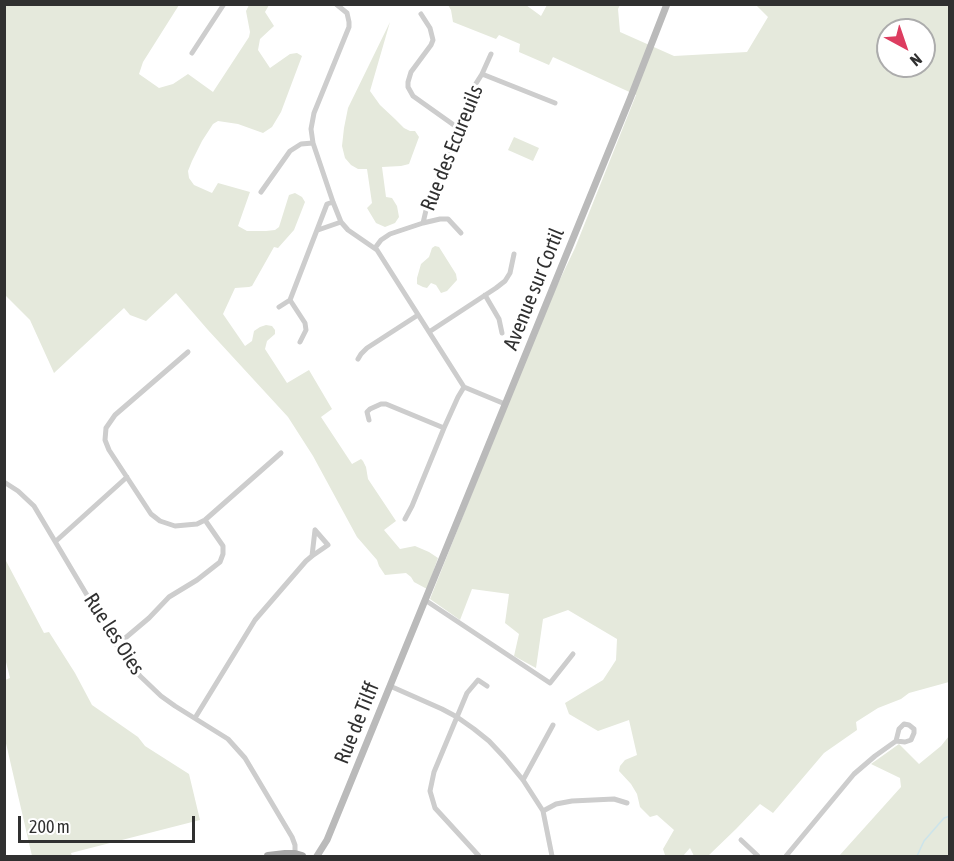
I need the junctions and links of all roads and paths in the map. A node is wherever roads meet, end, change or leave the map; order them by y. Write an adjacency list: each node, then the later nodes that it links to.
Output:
1 (224, 4): 5 (street)
2 (336, 4): 10 (street)
3 (667, 4): 29 (main road, Avenue sur Cortil)
4 (421, 14): 9 (street)
5 (192, 53)
6 (491, 54): 7 (street, Rue des Ecureuils)
7 (482, 74): 8 (street, Rue des Ecureuils); 9 (street, Rue des Ecureuils)
8 (555, 103)
9 (458, 128): 14 (street, Rue des Ecureuils)
10 (313, 143): 11 (street); 12 (street)
11 (261, 192)
12 (333, 202): 13 (street); 15 (street)
13 (341, 222): 15 (street); 17 (street)
14 (423, 223): 16 (street, Rue des Ecureuils); 17 (street, Rue des Ecureuils)
15 (318, 230): 20 (street)
16 (461, 233)
17 (375, 248): 22 (street)
18 (514, 254): 19 (street)
19 (485, 295): 23 (street); 24 (street)
20 (290, 300): 21 (street); 25 (street)
21 (279, 307)
22 (418, 315): 23 (street); 27 (street)
23 (429, 332): 28 (street)
24 (502, 333)
25 (300, 342)
26 (188, 352): 33 (street)
27 (358, 359)
28 (464, 387): 29 (street); 31 (street)
29 (505, 404): 39 (main road, Avenue sur Cortil)
30 (369, 420): 31 (street)
31 (444, 428): 35 (street)
32 (281, 453): 36 (street)
33 (127, 477): 36 (street); 37 (street)
34 (5, 485): 37 (street, Rue les Oies)
35 (405, 519)
36 (205, 520): 41 (street)
37 (56, 541): 41 (street, Rue les Oies)
38 (312, 556): 46 (street)
39 (430, 585): 40 (main road, Rue de Tilff)
40 (425, 600): 42 (street); 43 (main road, Rue de Tilff)
41 (117, 645): 46 (street, Rue les Oies)
42 (573, 654)
43 (390, 686): 45 (street); 55 (main road, Rue de Tilff)
44 (487, 686): 45 (street)
45 (457, 717): 49 (street); 56 (street)
46 (195, 718): 53 (street, Rue les Oies)
47 (553, 725): 49 (street)
48 (897, 741): 59 (street)
49 (523, 780): 51 (street)
50 (627, 803): 51 (street)
51 (543, 811): 57 (street)
52 (741, 840): 58 (street)
53 (299, 855): 54 (main road)
54 (268, 856)
55 (317, 856)
56 (479, 856)
57 (552, 856)
58 (758, 856)
59 (786, 856)

